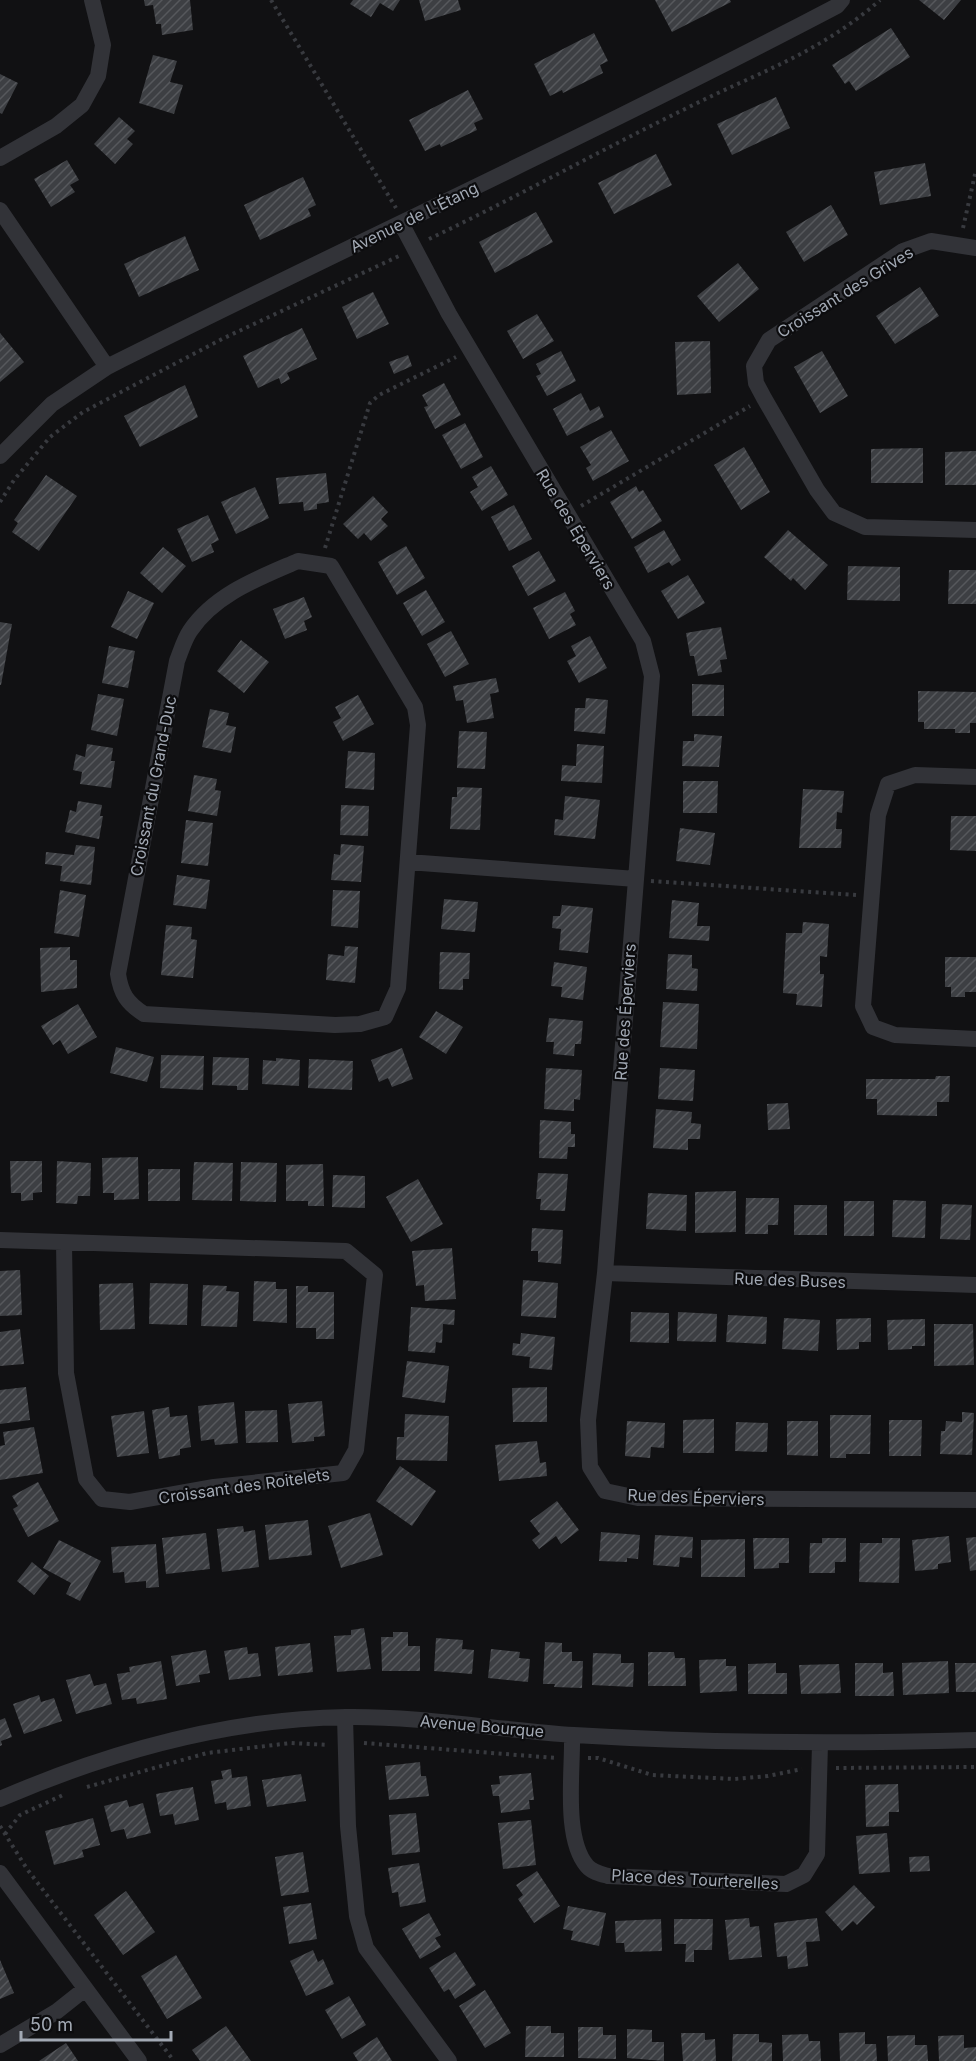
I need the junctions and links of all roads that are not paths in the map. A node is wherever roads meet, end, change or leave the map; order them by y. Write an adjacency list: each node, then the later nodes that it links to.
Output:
1 (92, 0): 3 (street)
2 (837, 2): 5 (street, Avenue de L'Étang)
3 (0, 158)
4 (0, 210): 7 (street)
5 (401, 223): 7 (street, Avenue de L'Étang); 12 (street, Rue des Éperviers)
6 (968, 246): 9 (street, Croissant des Grives)
7 (107, 367): 8 (street, Avenue de L'Étang)
8 (0, 456)
9 (976, 530)
10 (976, 777): 13 (street)
11 (408, 862): 11 (street, Croissant du Grand-Duc); 12 (street)
12 (636, 879): 16 (street, Rue des Éperviers)
13 (976, 1039)
14 (0, 1240): 15 (street, Croissant des Roitelets)
15 (64, 1243): 15 (street, Croissant des Roitelets)
16 (605, 1273): 17 (street, Rue des Buses); 18 (street, Rue des Éperviers)
17 (976, 1286)
18 (976, 1500)
19 (345, 1717): 20 (street, Avenue Bourque); 23 (street, Avenue Bourque); 28 (street)
20 (572, 1734): 22 (street, Avenue Bourque); 22 (street, Place des Tourterelles)
21 (976, 1740): 22 (street, Avenue Bourque)
22 (820, 1743)
23 (0, 1799)
24 (0, 1873): 25 (street)
25 (85, 1989): 26 (street); 27 (street)
26 (0, 2045)
27 (139, 2061)
28 (449, 2061)

